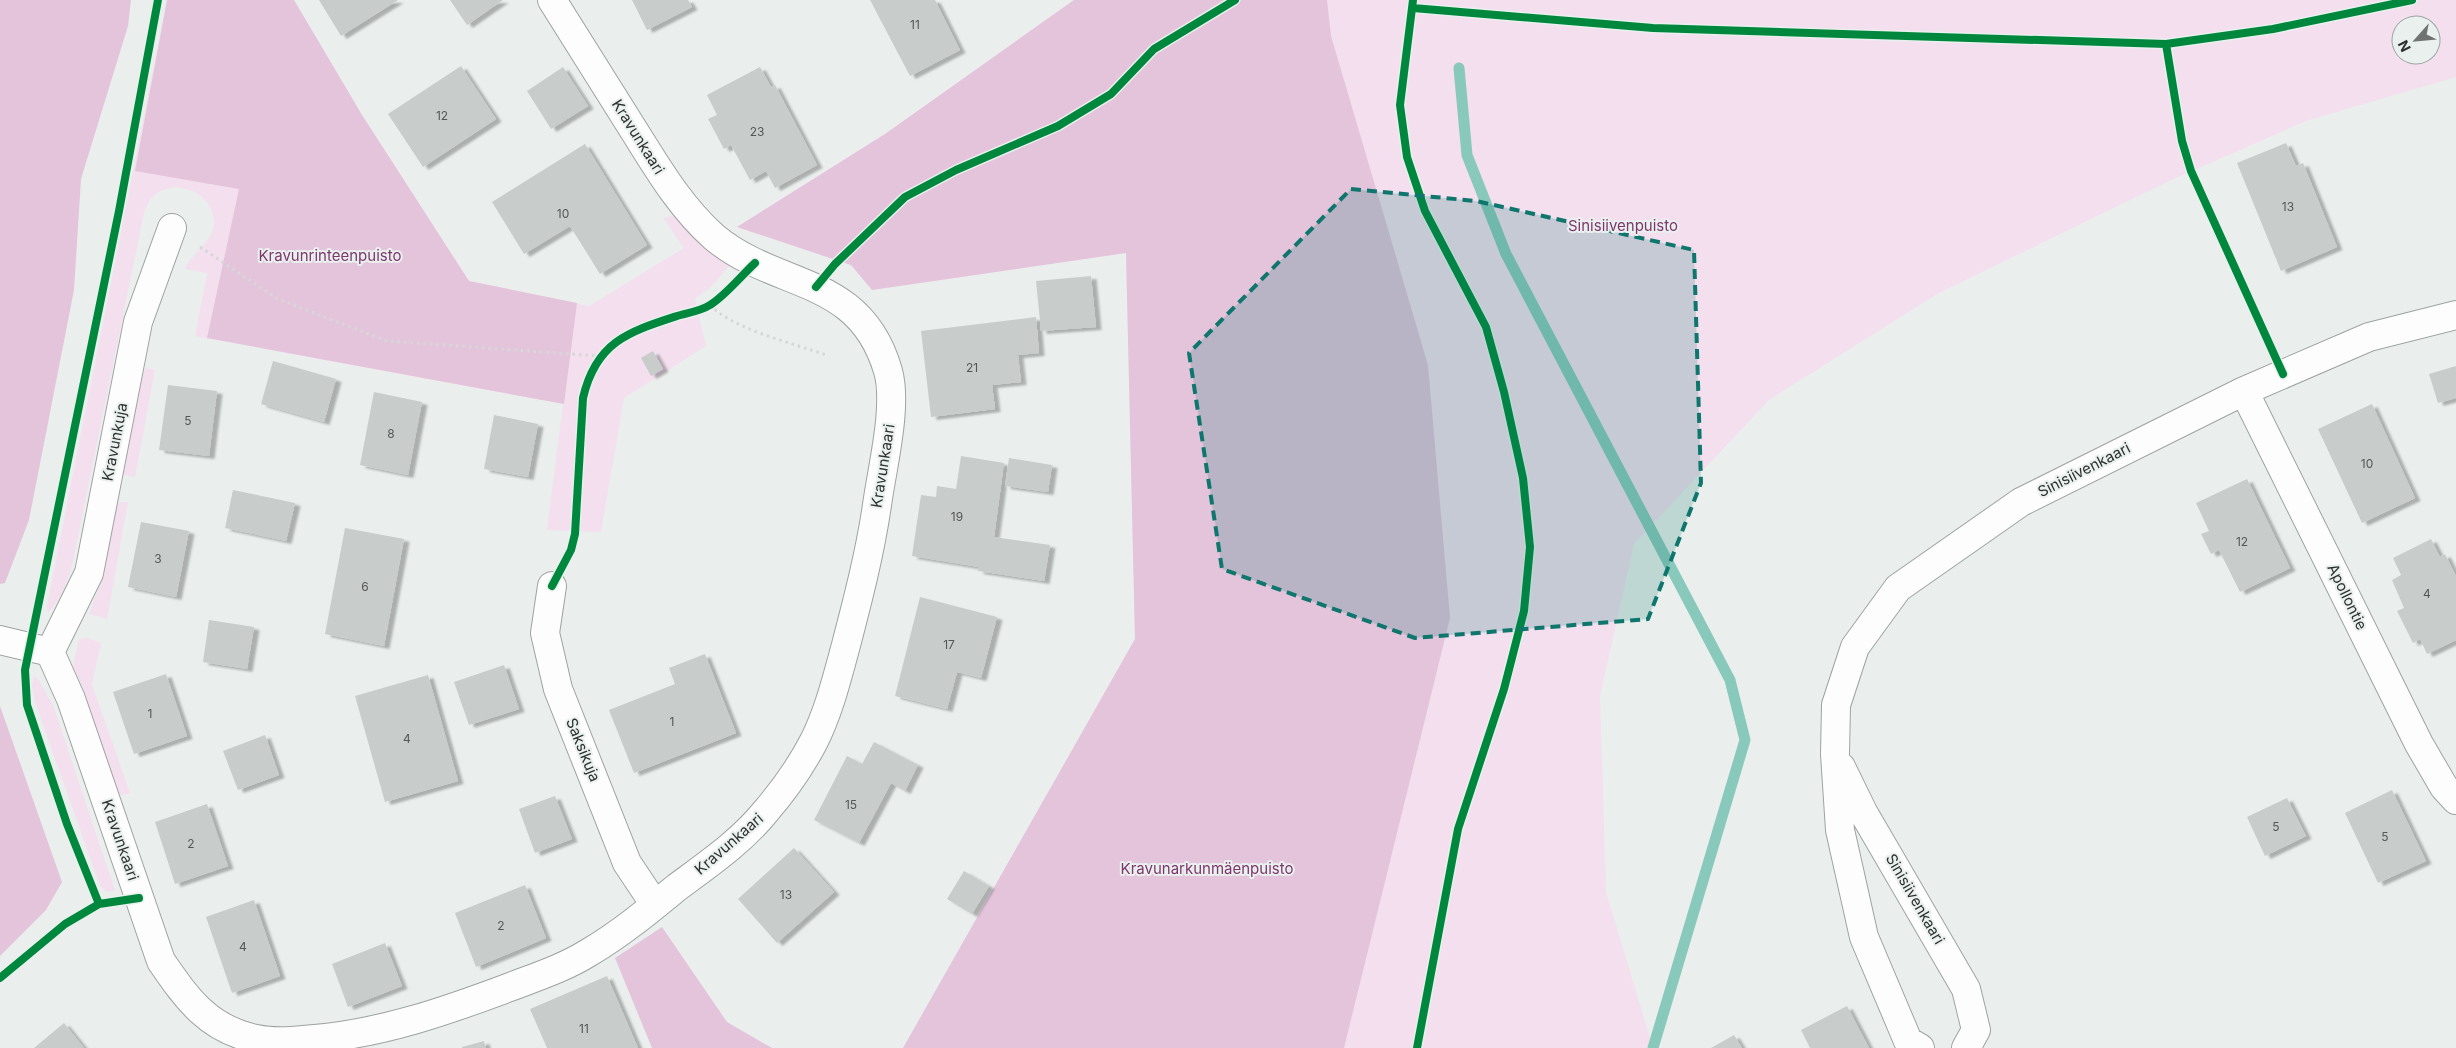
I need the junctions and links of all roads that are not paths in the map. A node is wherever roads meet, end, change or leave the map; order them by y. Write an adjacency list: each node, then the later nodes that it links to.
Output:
1 (552, 0): 10 (street, Kravunkaari)
2 (172, 228): 7 (street, Kravunkuja)
3 (2456, 315): 4 (street, Sinisiivenkaari)
4 (2244, 390): 8 (street, Sinisiivenkaari); 9 (street, Apollontie)
5 (552, 586): 10 (street, Saksikuja)
6 (0, 640): 7 (street)
7 (50, 652): 10 (street, Kravunkaari)
8 (1835, 754): 11 (street, Sinisiivenkaari); 12 (street, Sinisiivenkaari)
9 (2456, 800)
10 (655, 905)
11 (1920, 1048)
12 (1966, 1048)

